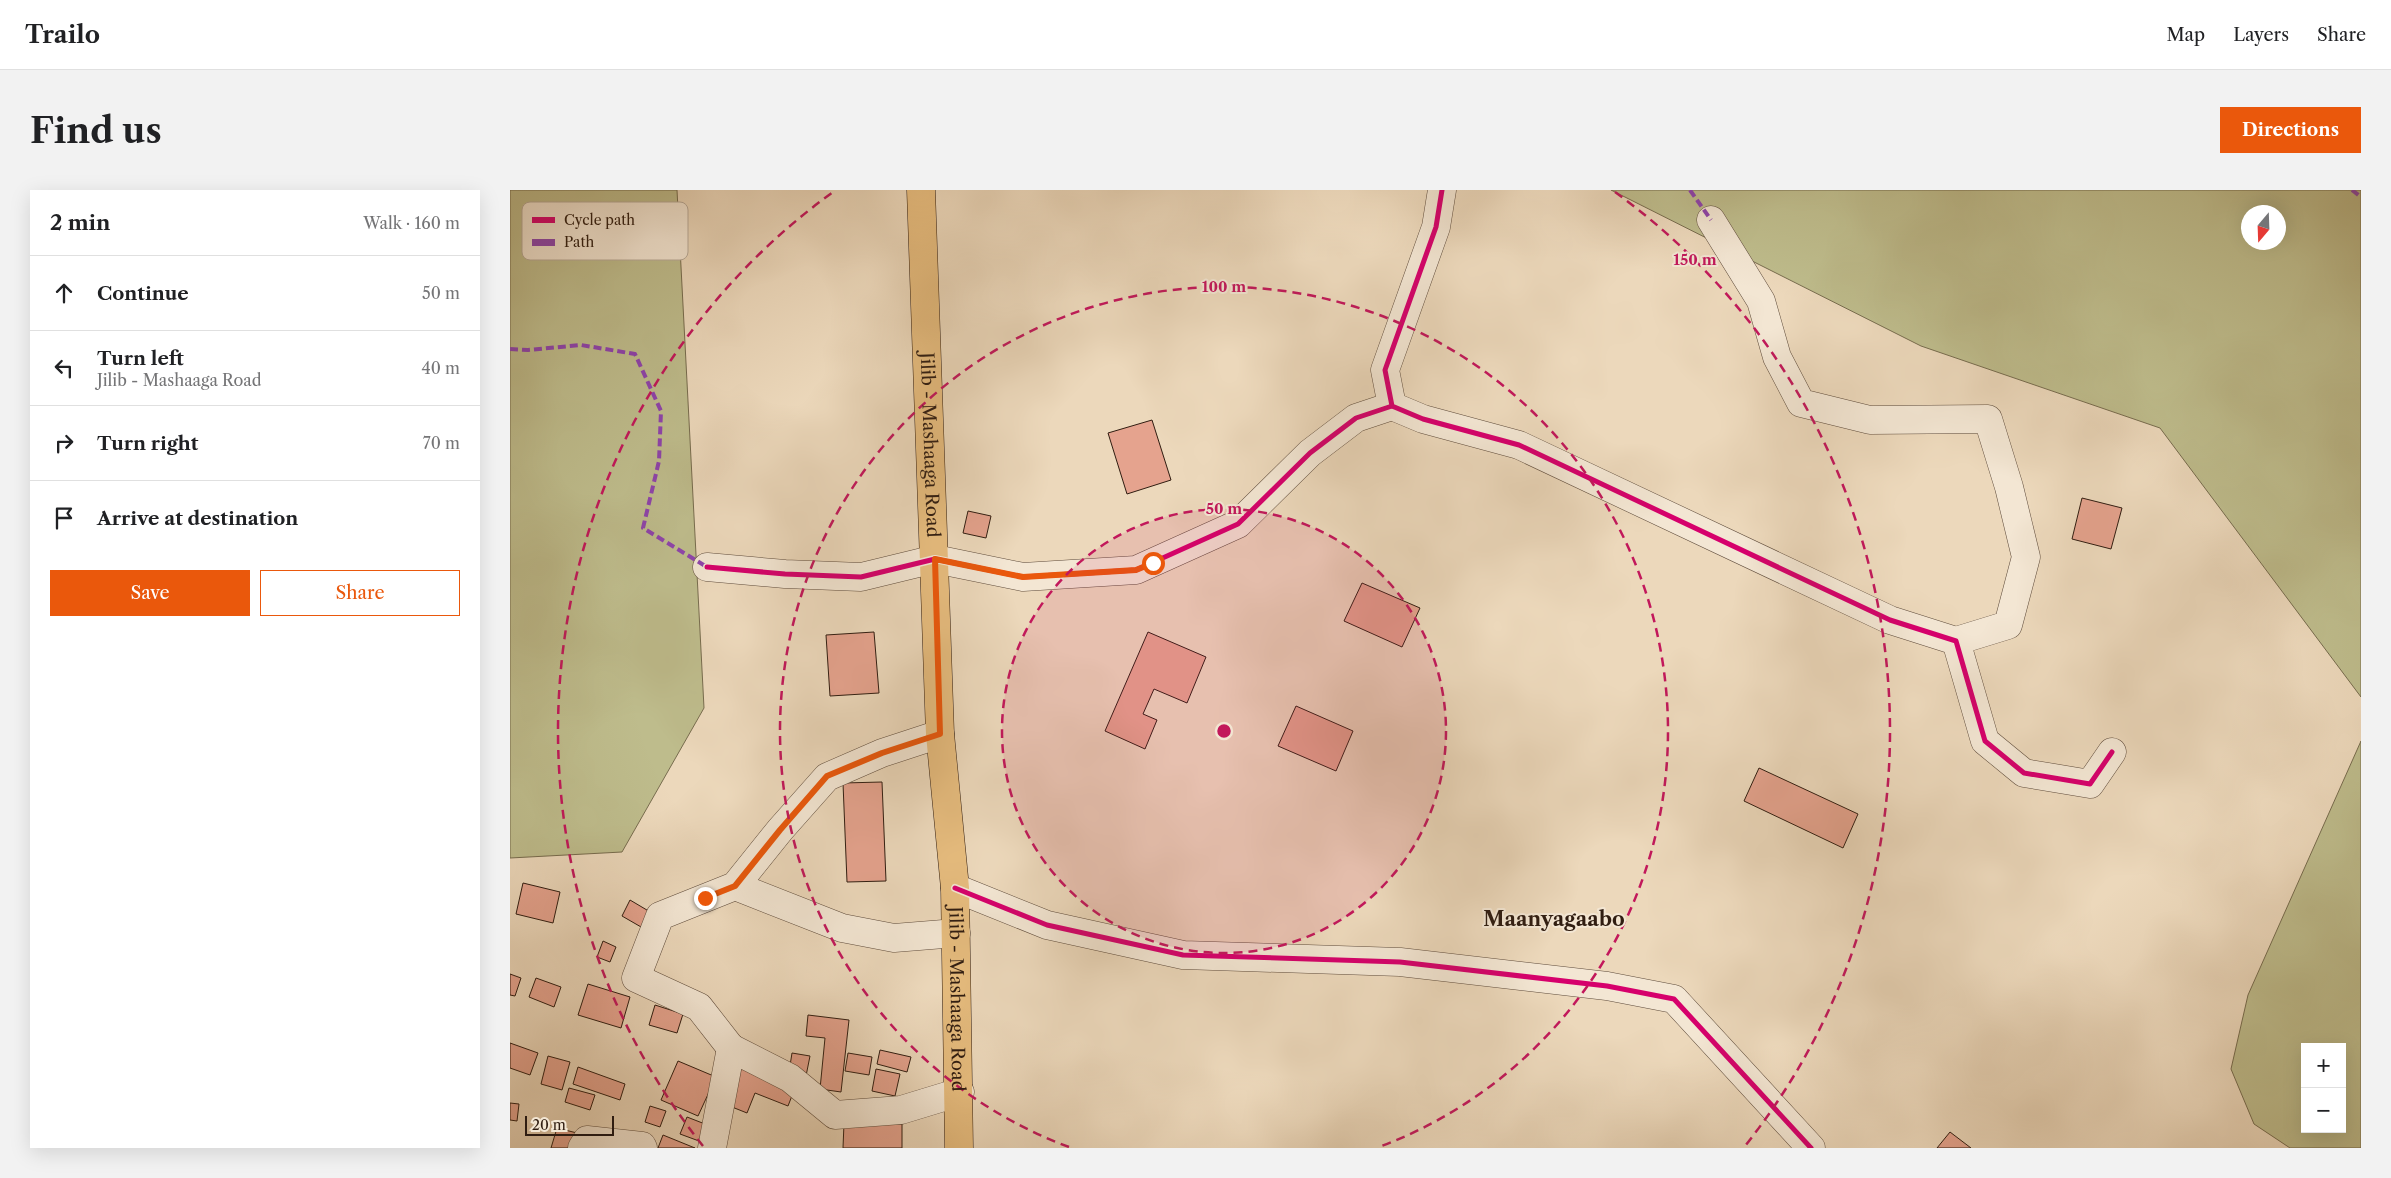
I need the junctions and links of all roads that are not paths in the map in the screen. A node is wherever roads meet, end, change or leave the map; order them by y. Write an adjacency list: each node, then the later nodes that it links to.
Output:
1 (921, 190): 5 (main road, Jilib - Mashaaga Road)
2 (1442, 190): 4 (street)
3 (1712, 220): 7 (street)
4 (1392, 406): 5 (street); 7 (street)
5 (935, 559): 6 (street); 8 (main road, Jilib - Mashaaga Road)
6 (707, 567)
7 (1956, 641): 9 (street)
8 (940, 734): 10 (street); 11 (main road, Jilib - Mashaaga Road)
9 (2112, 752)
10 (735, 886): 12 (street); 13 (street)
11 (955, 888): 12 (main road, Jilib - Mashaaga Road); 19 (street)
12 (956, 933): 14 (main road, Jilib - Mashaaga Road)
13 (731, 1048): 14 (street); 17 (street)
14 (960, 1092): 18 (main road, Jilib - Mashaaga Road)
15 (582, 1148): 16 (street)
16 (643, 1148)
17 (712, 1148)
18 (959, 1148)
19 (1811, 1148)

